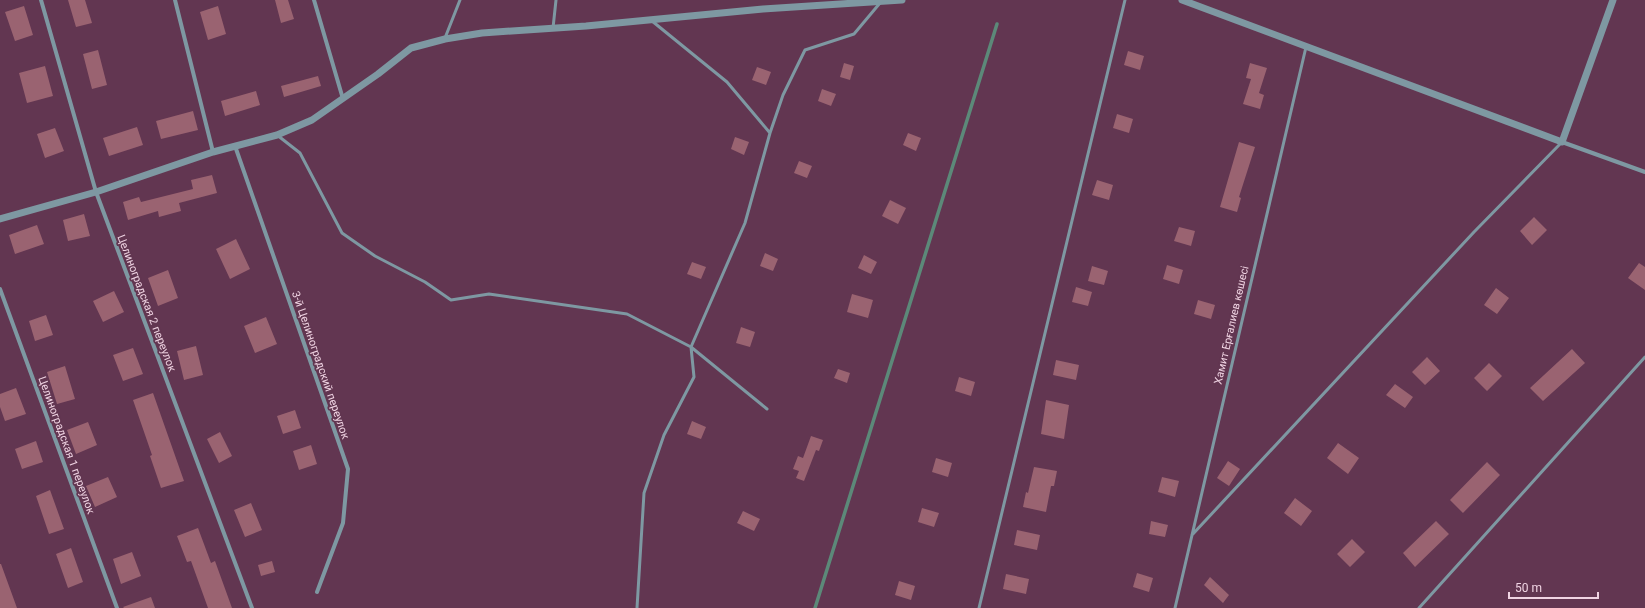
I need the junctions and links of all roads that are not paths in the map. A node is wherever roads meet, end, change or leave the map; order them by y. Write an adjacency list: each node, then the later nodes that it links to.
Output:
1 (41, 0): 22 (street, Целиноградская 2 переулок)
2 (175, 0): 20 (street)
3 (314, 0): 15 (street)
4 (460, 0): 13 (lane)
5 (556, 0): 12 (lane)
6 (902, 0): 10 (street)
7 (1125, 0): 33 (lane)
8 (1182, 0): 14 (street)
9 (1613, 0): 18 (street)
10 (881, 2): 11 (street); 16 (lane)
11 (650, 20): 12 (street); 16 (lane)
12 (553, 28): 13 (street)
13 (445, 39): 15 (street)
14 (1306, 47): 18 (street); 28 (lane, Хамит Ерғалиев көшесі)
15 (343, 99): 17 (street)
16 (770, 132): 25 (lane)
17 (277, 135): 19 (street); 25 (lane)
18 (1562, 142): 21 (street); 28 (lane)
19 (235, 146): 20 (street); 29 (street, 3-й Целиноградский переулок)
20 (213, 152): 22 (street)
21 (1645, 172)
22 (96, 192): 23 (street); 31 (street, Целиноградская 2 переулок)
23 (0, 219)
24 (0, 289): 30 (street, Целиноградская 1 переулок)
25 (691, 347): 27 (lane); 32 (lane)
26 (1645, 357): 35 (lane)
27 (767, 409)
28 (1192, 535): 34 (lane, Хамит Ерғалиев көшесі)
29 (317, 592)
30 (117, 608)
31 (252, 608)
32 (637, 608)
33 (979, 608)
34 (1175, 608)
35 (1419, 608)

